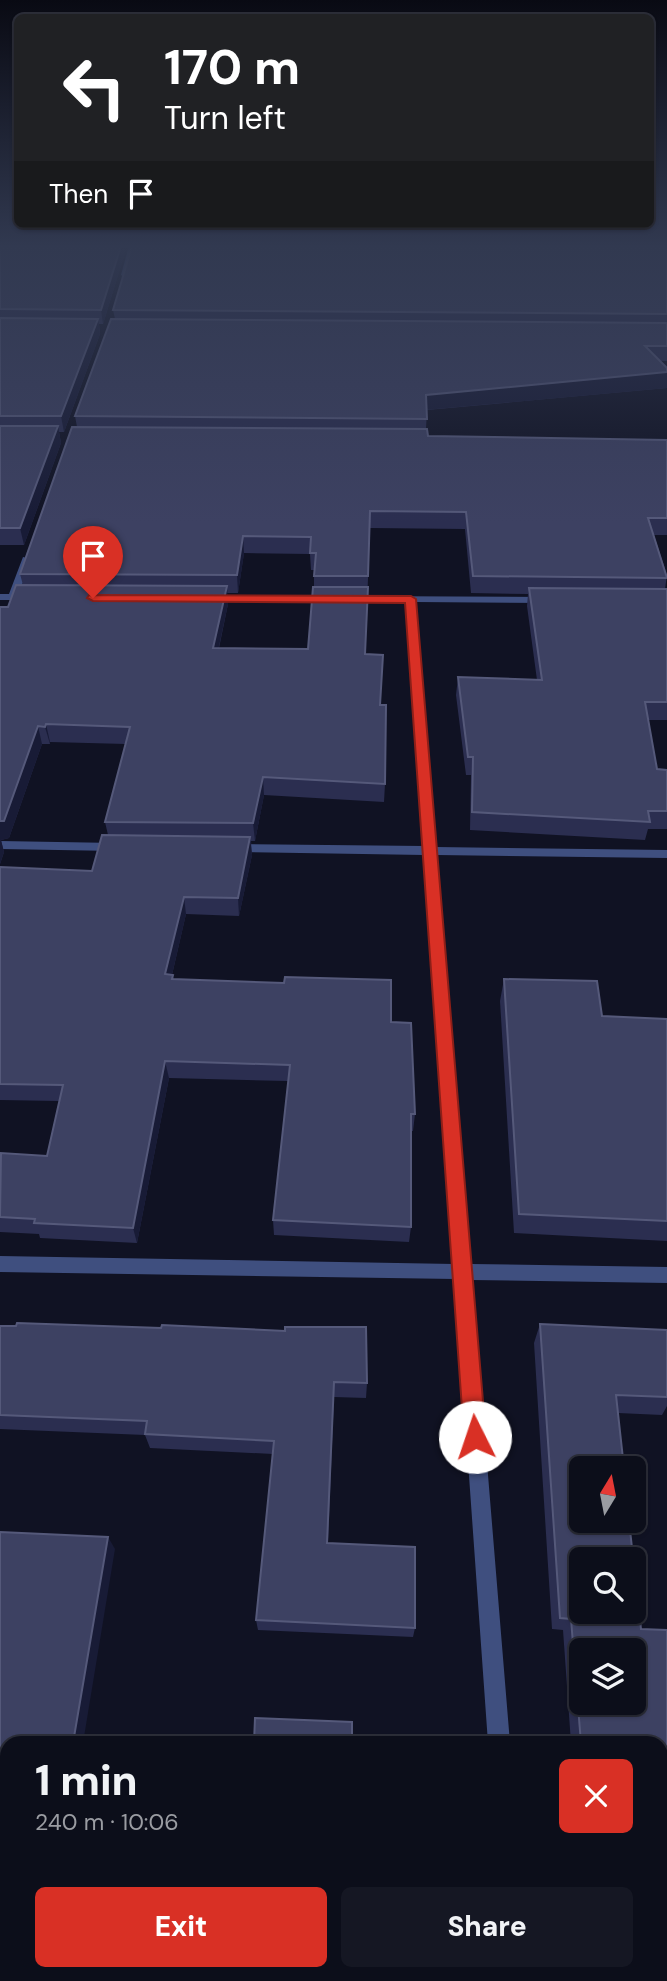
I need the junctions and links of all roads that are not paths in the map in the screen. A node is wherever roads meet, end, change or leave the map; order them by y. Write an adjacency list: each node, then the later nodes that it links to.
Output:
1 (30, 548): 3 (street)
2 (0, 597): 3 (street)
3 (13, 597): 4 (street)
4 (40, 597)
5 (205, 598): 6 (street)
6 (411, 599): 7 (street); 11 (street)
7 (559, 600)
8 (0, 845): 9 (street)
9 (125, 847)
10 (222, 848): 11 (street)
11 (430, 851): 12 (street); 14 (street)
12 (667, 854)
13 (0, 1264): 14 (street)
14 (462, 1270): 15 (street); 16 (street)
15 (667, 1275)
16 (498, 1736)

